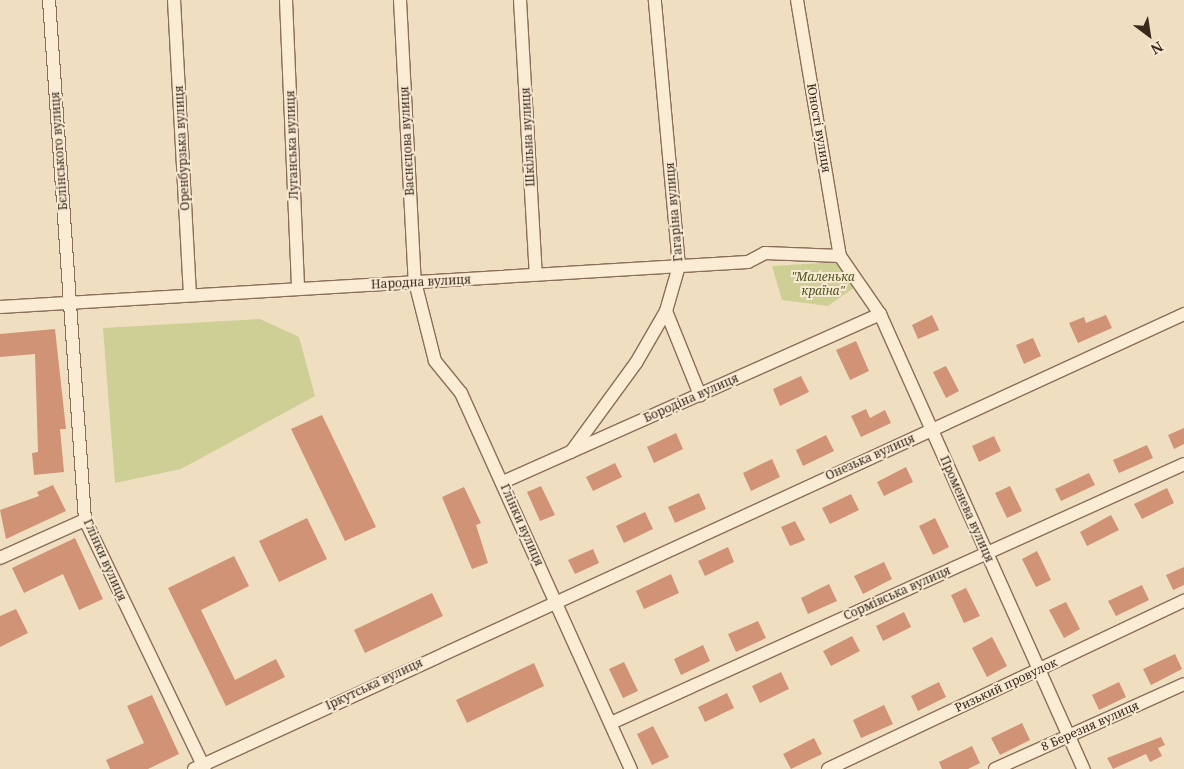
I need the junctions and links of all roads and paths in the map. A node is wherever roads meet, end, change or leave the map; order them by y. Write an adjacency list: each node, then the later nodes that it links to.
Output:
1 (49, 0): 14 (street, Бєлінського вулиця)
2 (174, 0): 13 (street, Оренбурзька вулиця)
3 (286, 0): 12 (street, Луганська вулиця)
4 (400, 0): 11 (street, Васнєцова вулиця)
5 (520, 0): 10 (street, Шкільна вулиця)
6 (655, 0): 9 (street, Гагаріна вулиця)
7 (797, 0): 8 (street, Юності вулиця)
8 (840, 256): 9 (street, Народна вулиця); 17 (street, Променева вулиця)
9 (679, 266): 10 (street, Народна вулиця); 16 (street, Гагаріна вулиця)
10 (536, 275): 11 (street, Народна вулиця)
11 (415, 282): 12 (street, Народна вулиця); 23 (street, Глінки вулиця)
12 (298, 289): 13 (street, Народна вулиця)
13 (190, 295): 14 (street, Народна вулиця)
14 (68, 303): 15 (street, Народна вулиця); 24 (street, Глінки вулиця)
15 (0, 307)
16 (666, 312): 19 (street); 21 (street, Гагаріна вулиця)
17 (880, 314): 19 (street, Бородіна вулиця); 20 (street, Променева вулиця)
18 (1184, 314): 20 (street, Онезька вулиця)
19 (700, 395): 21 (street, Бородіна вулиця)
20 (931, 429): 25 (street, Променева вулиця); 27 (street, Онезька вулиця)
21 (571, 452): 23 (street, Бородіна вулиця)
22 (1184, 464): 25 (street, Сормівська вулиця)
23 (503, 482): 27 (street, Глінки вулиця)
24 (85, 520): 26 (street); 33 (street, Глінки вулиця)
25 (987, 553): 29 (street, Променева вулиця); 31 (street, Сормівська вулиця)
26 (0, 558)
27 (555, 600): 31 (street, Глінки вулиця); 33 (street, Іркутська вулиця)
28 (1184, 601): 29 (street, Ризький провулок)
29 (1039, 669): 32 (street, Променева вулиця); 35 (street, Ризький провулок)
30 (1184, 684): 32 (street, 8 Березня вулиця)
31 (611, 723): 34 (street, Глінки вулиця)
32 (1068, 735): 36 (street, 8 Березня вулиця); 37 (street, Променева вулиця)
33 (201, 767)
34 (631, 769)
35 (828, 769)
36 (995, 769)
37 (1084, 769)

